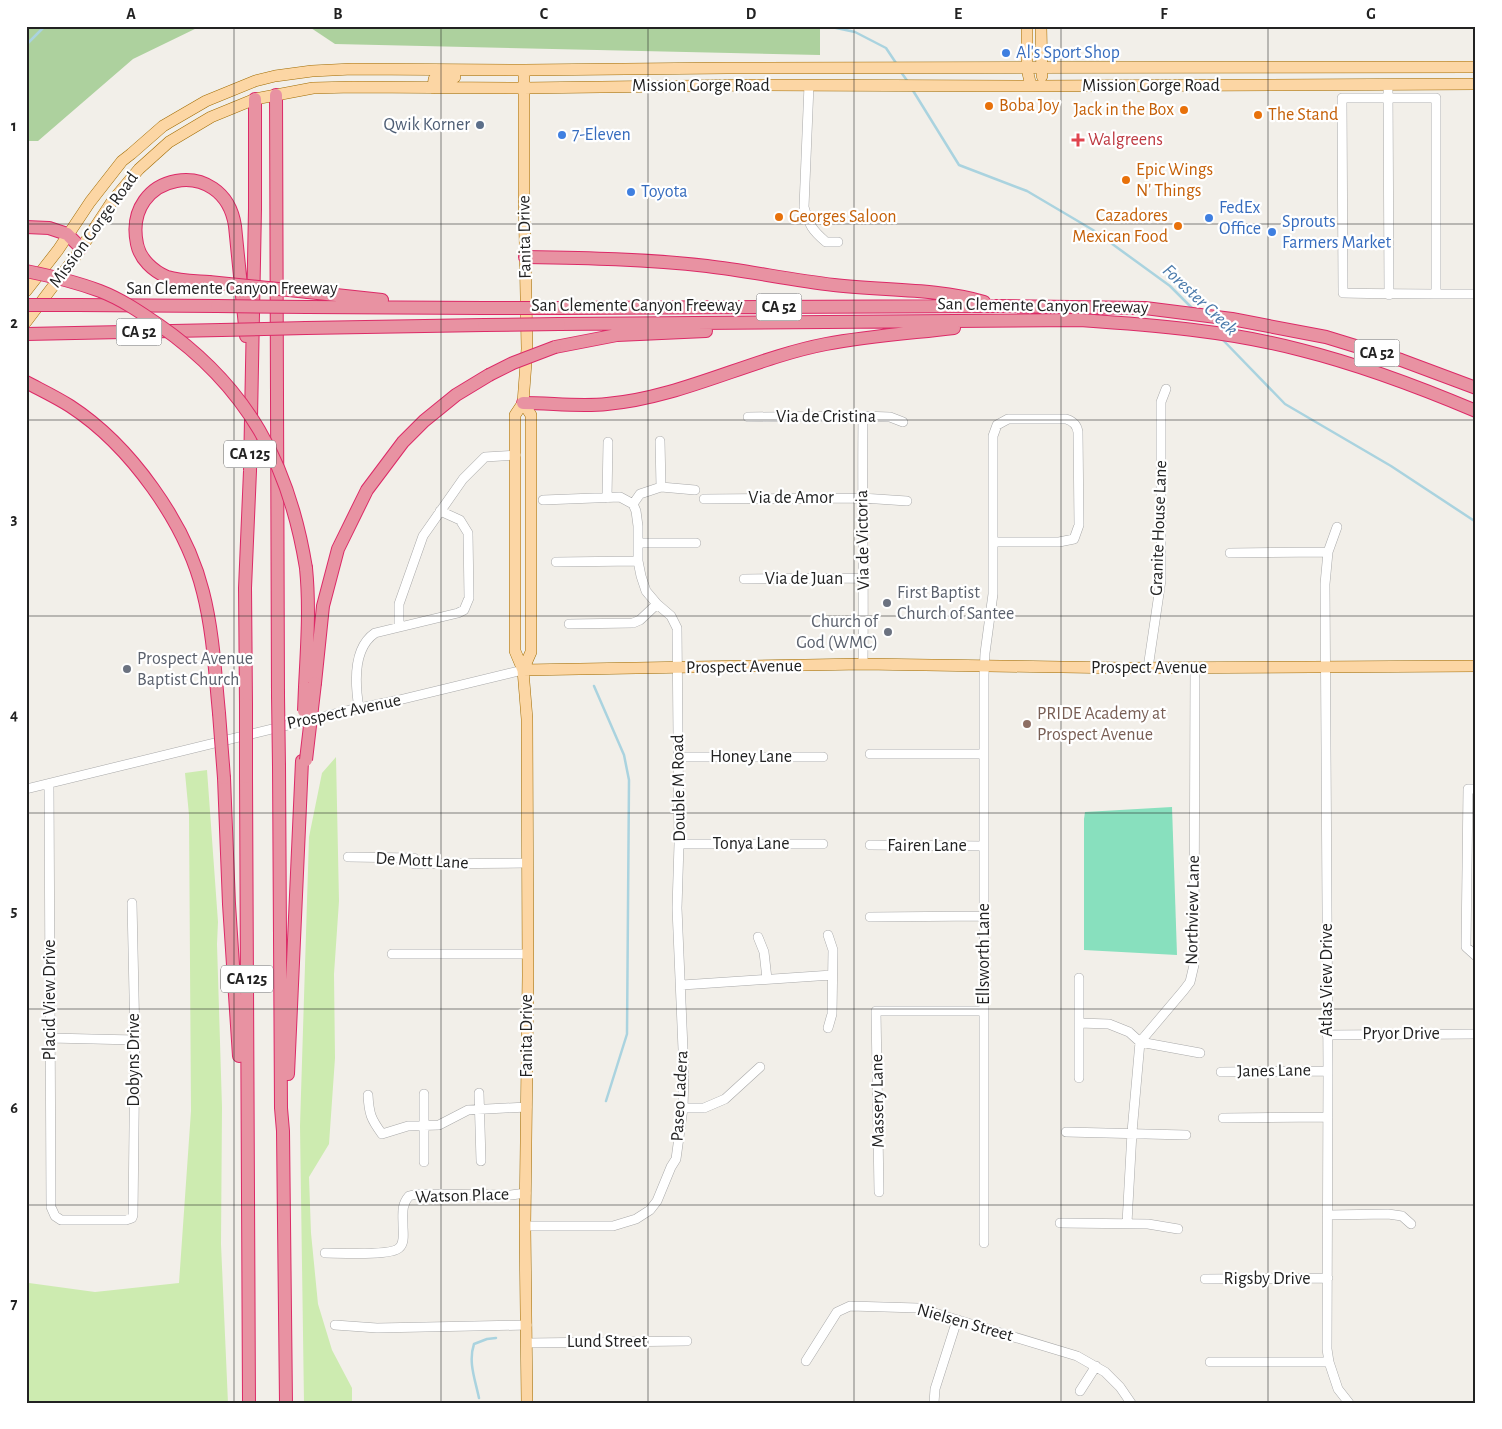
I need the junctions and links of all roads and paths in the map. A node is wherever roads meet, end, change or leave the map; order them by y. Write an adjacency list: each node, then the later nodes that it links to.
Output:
1 (1027, 26): 4 (main road)
2 (1041, 26): 5 (main road)
3 (1476, 67): 5 (main road, Mission Gorge Road)
4 (1027, 68): 5 (main road, Mission Gorge Road); 7 (main road, Mission Gorge Road); 13 (main road)
5 (1042, 69): 13 (main road)
6 (481, 70): 7 (main road, Mission Gorge Road); 8 (main road, Mission Gorge Road); 14 (main road)
7 (524, 70): 15 (main road, Fanita Drive)
8 (276, 76): 9 (main road, Mission Gorge Road); 16 (main road, CA 125)
9 (254, 81): 17 (main road, CA 125); 20 (main road, Mission Gorge Road)
10 (1476, 84): 12 (main road, Mission Gorge Road)
11 (809, 85): 13 (main road, Mission Gorge Road); 15 (main road, Mission Gorge Road); 21 (street)
12 (1388, 85): 13 (main road, Mission Gorge Road); 18 (street)
13 (1037, 86)
14 (433, 88): 15 (main road, Mission Gorge Road); 16 (main road, Mission Gorge Road)
15 (523, 88): 23 (main road, Fanita Drive)
16 (276, 94): 17 (main road, Mission Gorge Road); 128 (highway, CA 125, bridge)
17 (255, 99): 22 (main road, Mission Gorge Road); 39 (highway, CA 125)
18 (1388, 99): 26 (street); 26 (street); 27 (street)
19 (26, 227): 20 (highway)
20 (67, 234): 22 (highway); 25 (main road, Mission Gorge Road)
21 (838, 242)
22 (81, 248): 33 (main road, Mission Gorge Road)
23 (525, 257): 30 (highway); 40 (main road, Fanita Drive)
24 (26, 271): 83 (highway, bridge)
25 (26, 292)
26 (1389, 294): 27 (street)
27 (1436, 294): 28 (street)
28 (1476, 294)
29 (26, 305): 31 (highway, San Clemente Canyon Freeway / CA 52, bridge)
30 (998, 306): 31 (highway, San Clemente Canyon Freeway / CA 52, bridge); 38 (highway, San Clemente Canyon Freeway / CA 52)
31 (449, 307): 39 (highway, bridge)
32 (1011, 321): 34 (highway, San Clemente Canyon Freeway / CA 52); 40 (highway); 41 (highway, San Clemente Canyon Freeway / CA 52)
33 (26, 322)
34 (874, 322): 35 (highway, San Clemente Canyon Freeway / CA 52, bridge); 83 (highway, bridge)
35 (26, 334)
36 (26, 382): 134 (highway, bridge)
37 (1166, 388): 74 (street, Granite House Lane)
38 (1476, 388)
39 (251, 392): 134 (highway, CA 125, bridge)
40 (523, 403): 47 (main road, Fanita Drive); 77 (main road, Fanita Drive)
41 (1476, 411)
42 (863, 416): 43 (street, Via de Cristina); 44 (street, Via de Cristina); 51 (street, Via de Victoria)
43 (748, 417)
44 (903, 422)
45 (660, 441): 48 (street)
46 (608, 442): 50 (street)
47 (516, 455): 56 (street); 77 (main road, Fanita Drive)
48 (661, 487): 49 (street); 55 (street)
49 (695, 490)
50 (607, 498): 53 (street); 55 (street)
51 (862, 498): 52 (street, Via de Amor); 54 (street, Via de Amor); 65 (street, Via de Victoria)
52 (704, 499)
53 (543, 500)
54 (907, 501)
55 (632, 504): 59 (street, Double M Road)
56 (440, 511): 69 (street); 69 (street)
57 (1337, 527): 61 (street, Atlas View Drive)
58 (994, 542): 58 (street, Ellsworth Lane); 71 (street, Ellsworth Lane)
59 (638, 543): 60 (street); 63 (street, Double M Road)
60 (696, 543)
61 (1328, 552): 62 (street); 76 (street, Atlas View Drive)
62 (1230, 553)
63 (638, 561): 64 (street); 67 (street, Double M Road)
64 (556, 562)
65 (864, 578): 66 (street, Via de Juan); 70 (street, Via de Victoria)
66 (744, 579)
67 (656, 604): 68 (street); 73 (street, Double M Road)
68 (569, 624)
69 (399, 627): 78 (street)
70 (863, 664): 71 (main road, Prospect Avenue); 73 (main road, Prospect Avenue)
71 (985, 666): 74 (main road, Prospect Avenue); 80 (street, Ellsworth Lane)
72 (1476, 666): 76 (main road, Prospect Avenue)
73 (678, 668): 77 (main road, Prospect Avenue); 81 (street, Double M Road)
74 (1148, 668): 75 (main road, Prospect Avenue)
75 (1195, 668): 76 (main road, Prospect Avenue); 113 (street, Northview Lane)
76 (1325, 668): 110 (street, Atlas View Drive)
77 (523, 670): 78 (street, Prospect Avenue); 92 (main road, Fanita Drive)
78 (359, 708): 84 (street, Prospect Avenue)
79 (870, 754): 80 (street)
80 (984, 754): 90 (street, Ellsworth Lane)
81 (679, 757): 82 (street, Honey Lane); 87 (street, Double M Road)
82 (823, 757)
83 (304, 761): 128 (highway)
84 (49, 784): 85 (street, Prospect Avenue); 111 (street, Placid View Drive)
85 (26, 789)
86 (1476, 789): 101 (street)
87 (680, 844): 88 (street, Tonya Lane); 94 (street, Double M Road)
88 (824, 844)
89 (870, 845): 90 (street, Fairen Lane)
90 (984, 846): 95 (street, Ellsworth Lane)
91 (348, 857): 92 (street, De Mott Lane)
92 (527, 864): 100 (main road, Fanita Drive)
93 (132, 903): 112 (street, Dobyns Drive)
94 (678, 908): 105 (street, Paseo Ladera)
95 (984, 916): 96 (street); 106 (street, Ellsworth Lane)
96 (870, 917)
97 (828, 935): 102 (street)
98 (758, 936): 104 (street)
99 (392, 954): 100 (street)
100 (527, 954): 122 (main road, Fanita Drive)
101 (1476, 956)
102 (832, 975): 104 (street); 108 (street)
103 (1079, 978): 107 (street)
104 (767, 979): 105 (street)
105 (682, 985): 123 (street, Paseo Ladera)
106 (984, 1011): 135 (street, Massery Lane); 144 (street, Ellsworth Lane)
107 (1079, 1023): 113 (street); 118 (street)
108 (828, 1028)
109 (1476, 1034): 110 (street, Pryor Drive)
110 (1327, 1035): 116 (street, Atlas View Drive)
111 (50, 1038): 112 (street); 138 (street, Placid View Drive)
112 (135, 1040): 138 (street, Dobyns Drive)
113 (1140, 1042): 114 (street); 130 (street)
114 (1200, 1053)
115 (760, 1067): 123 (street)
116 (1328, 1071): 117 (street, Janes Lane); 125 (street, Atlas View Drive)
117 (1221, 1072)
118 (1079, 1078)
119 (479, 1093): 124 (street)
120 (424, 1094): 127 (street)
121 (368, 1095): 127 (street)
122 (527, 1108): 124 (street); 136 (main road, Fanita Drive)
123 (683, 1108): 142 (street, Paseo Ladera)
124 (480, 1109): 127 (street); 133 (street)
125 (1328, 1117): 126 (street); 137 (street, Atlas View Drive)
126 (1223, 1118)
127 (425, 1126): 132 (street)
128 (283, 1131): 159 (highway, CA 125)
129 (1066, 1132): 130 (street)
130 (1132, 1132): 131 (street); 140 (street)
131 (1186, 1135)
132 (424, 1162)
133 (481, 1162)
134 (248, 1180): 158 (highway, CA 125)
135 (879, 1192)
136 (526, 1193): 142 (main road, Fanita Drive); 145 (street, Watson Place)
137 (1328, 1215): 141 (street); 146 (street, Atlas View Drive)
138 (132, 1218)
139 (1060, 1223): 140 (street)
140 (1127, 1223): 143 (street)
141 (1411, 1224)
142 (525, 1226): 150 (main road, Fanita Drive)
143 (1178, 1229)
144 (984, 1243)
145 (325, 1253)
146 (1328, 1278): 147 (street, Rigsby Drive); 155 (street, Atlas View Drive)
147 (1205, 1279)
148 (957, 1320): 153 (street, Nielsen Street); 156 (street, Nielsen Street); 161 (street)
149 (335, 1325): 150 (street)
150 (527, 1325): 152 (main road, Fanita Drive)
151 (687, 1341): 152 (street, Lund Street)
152 (528, 1343): 160 (main road, Fanita Drive)
153 (806, 1361)
154 (1210, 1362): 155 (street)
155 (1330, 1362): 163 (street, Atlas View Drive)
156 (1096, 1366): 157 (street); 162 (street, Nielsen Street)
157 (1080, 1392)
158 (249, 1403)
159 (286, 1403)
160 (527, 1403)
161 (934, 1403)
162 (1131, 1403)
163 (1349, 1403)

